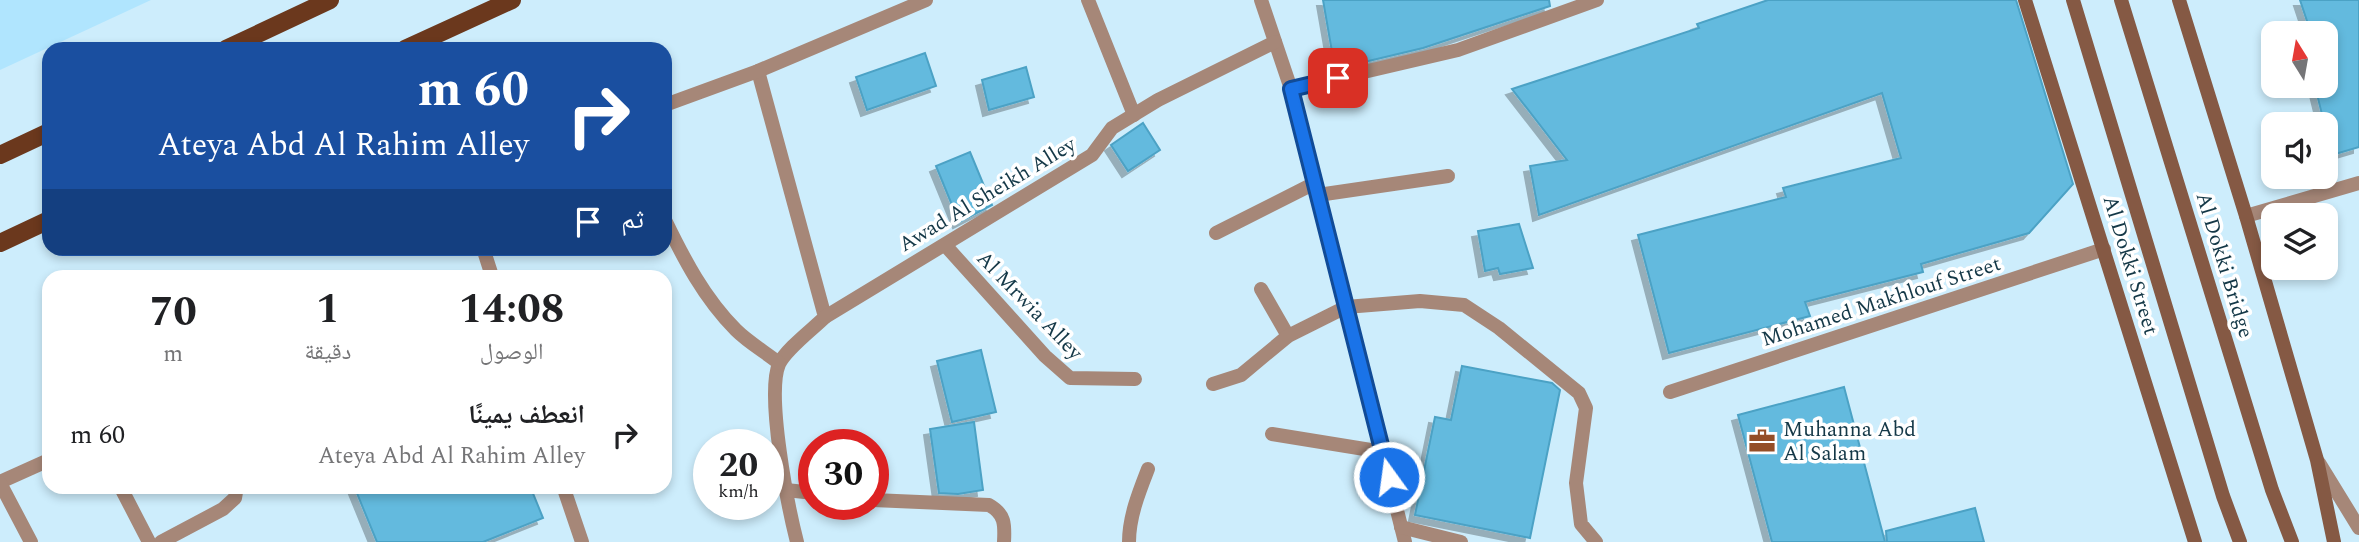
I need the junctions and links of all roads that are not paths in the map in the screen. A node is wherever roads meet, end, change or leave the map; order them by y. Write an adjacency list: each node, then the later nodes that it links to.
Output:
1 (304, 0): 11 (street)
2 (512, 0): 13 (main road)
3 (926, 0): 15 (street)
4 (1088, 0): 18 (street)
5 (1261, 0): 14 (street)
6 (1597, 0): 16 (street)
7 (2025, 0): 30 (street, Al Dokki Street)
8 (2073, 0): 64 (street)
9 (2121, 0): 65 (street, Al Dokki Bridge)
10 (2179, 0): 24 (street)
11 (326, 2): 12 (main road)
12 (241, 42)
13 (419, 42)
14 (1275, 42): 16 (street); 18 (street, Awad Al Sheikh Alley)
15 (758, 71): 17 (street); 33 (street)
16 (1291, 89): 23 (street)
17 (672, 102)
18 (1134, 115): 29 (street, Awad Al Sheikh Alley)
19 (42, 135): 20 (main road)
20 (0, 155)
21 (1448, 176): 23 (street)
22 (2359, 183): 24 (street)
23 (1317, 189): 26 (street); 32 (street)
24 (2246, 216): 41 (street)
25 (42, 223): 28 (main road)
26 (1216, 233)
27 (672, 234): 35 (street)
28 (0, 243)
29 (945, 245): 33 (street, Awad Al Sheikh Alley); 36 (street, Al Mrwia Alley)
30 (2104, 249): 38 (street, Mohamed Makhlouf Street); 63 (street, Al Dokki Street)
31 (1261, 289): 34 (street)
32 (1346, 307): 34 (street); 40 (street); 62 (street)
33 (825, 317): 35 (street, Awad Al Sheikh Alley)
34 (1288, 336): 37 (street)
35 (779, 363): 45 (street)
36 (1135, 379)
37 (1213, 384)
38 (1670, 392)
39 (1272, 434): 40 (street)
40 (1383, 452): 51 (street)
41 (2317, 460): 52 (street); 66 (street)
42 (42, 463): 44 (street)
43 (1148, 469): 59 (street)
44 (0, 482): 53 (street)
45 (786, 490): 46 (street); 57 (street)
46 (798, 491)
47 (124, 494): 54 (street)
48 (236, 494): 55 (street)
49 (566, 494): 56 (street)
50 (889, 501): 58 (street)
51 (1401, 527): 60 (street); 61 (street)
52 (2359, 528)
53 (31, 542)
54 (149, 542)
55 (161, 542)
56 (582, 542)
57 (797, 542)
58 (1004, 542)
59 (1129, 542)
60 (1405, 542)
61 (1461, 542)
62 (1596, 542)
63 (2195, 542)
64 (2240, 542)
65 (2292, 542)
66 (2333, 542)

